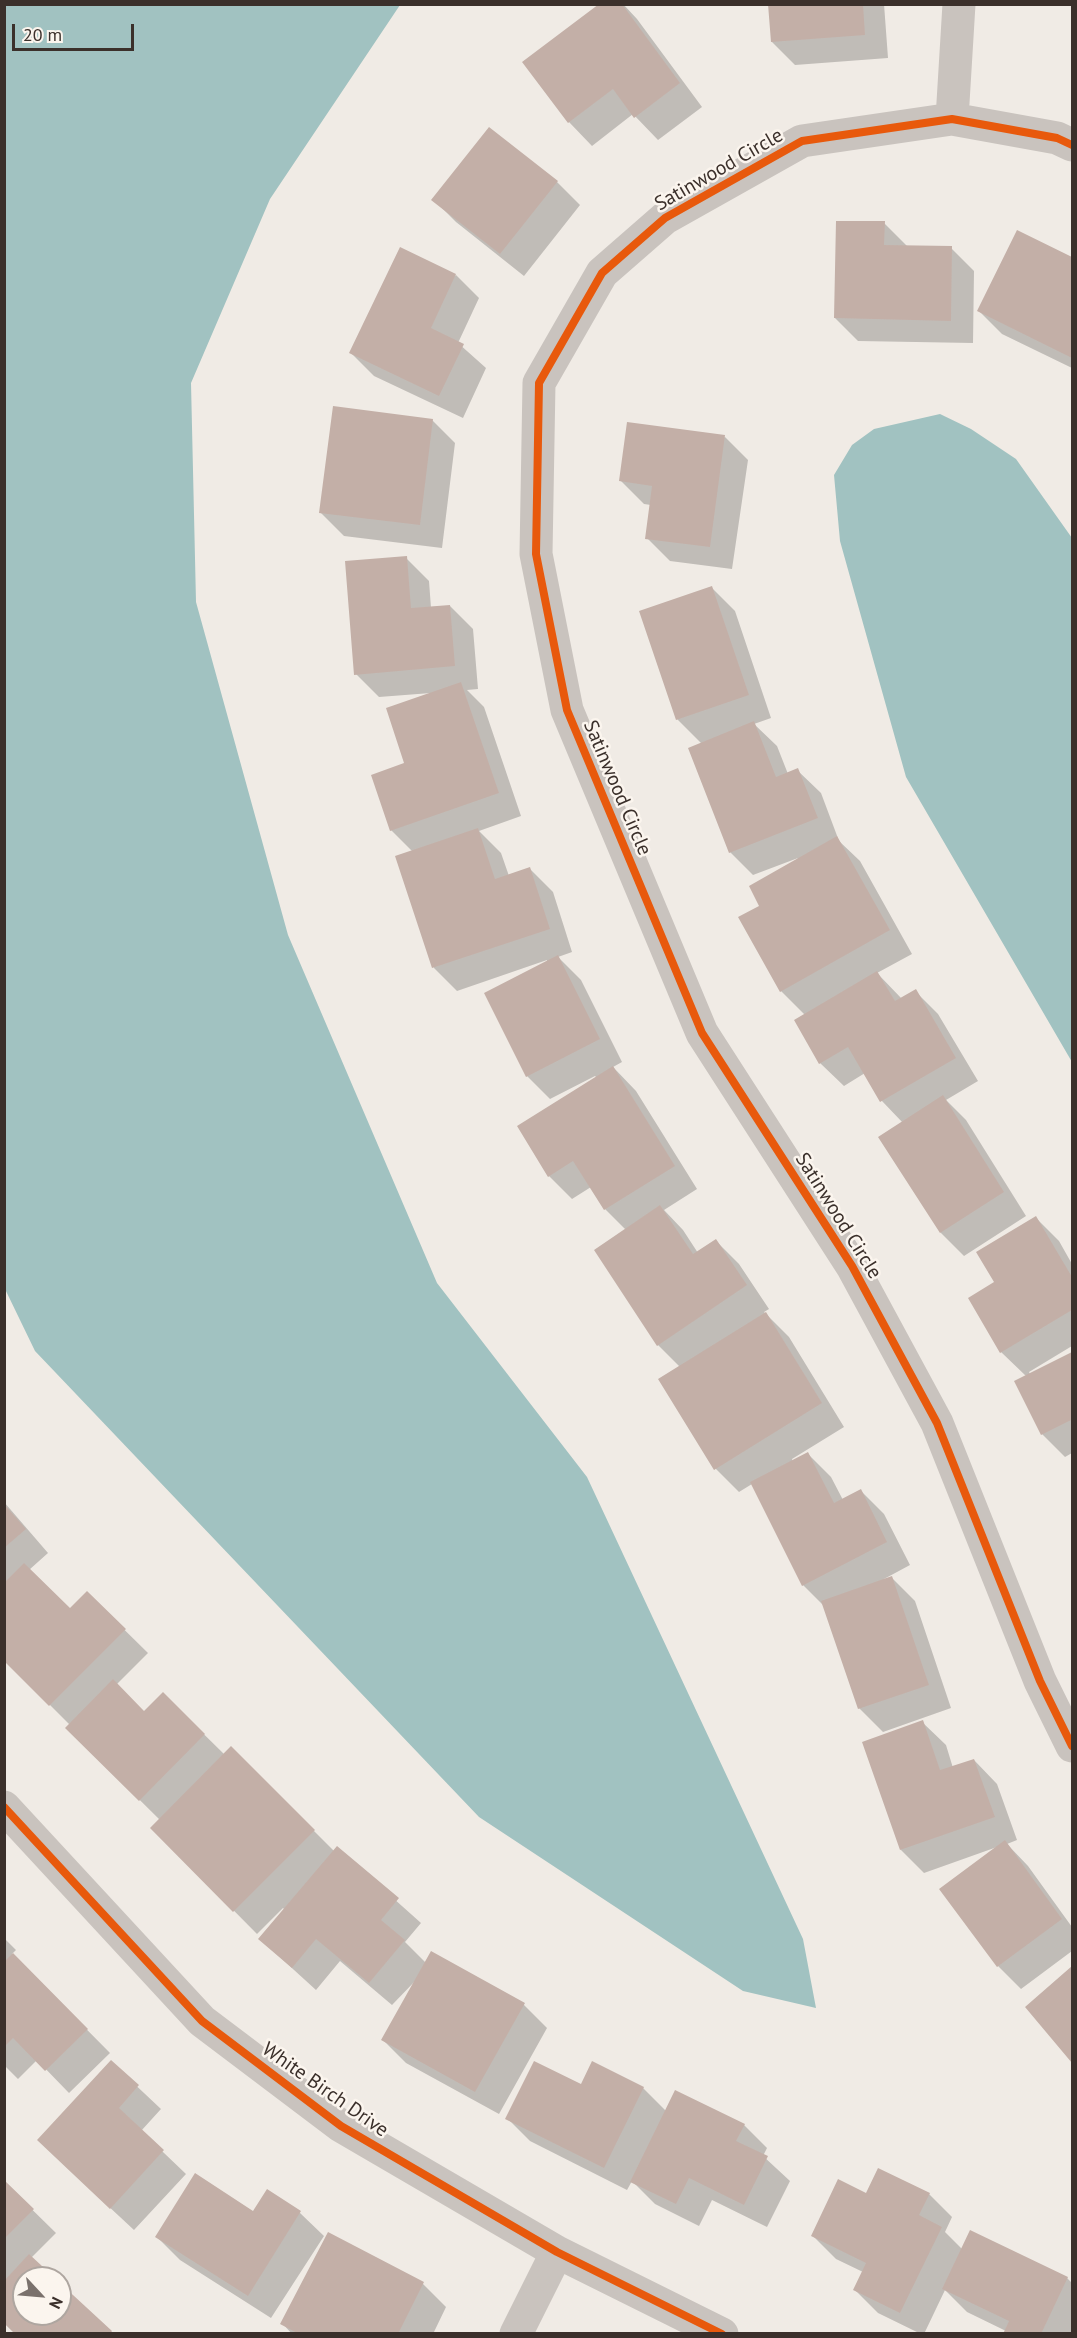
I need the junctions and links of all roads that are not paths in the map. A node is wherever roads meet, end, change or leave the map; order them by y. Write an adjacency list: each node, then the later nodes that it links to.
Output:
1 (959, 4): 2 (street)
2 (952, 119): 3 (street, Satinwood Circle); 4 (street, Satinwood Circle)
3 (1072, 145)
4 (1072, 1746)
5 (4, 1807): 6 (street, White Birch Drive)
6 (557, 2252): 7 (street); 8 (street, White Birch Drive)
7 (516, 2334)
8 (722, 2334)

